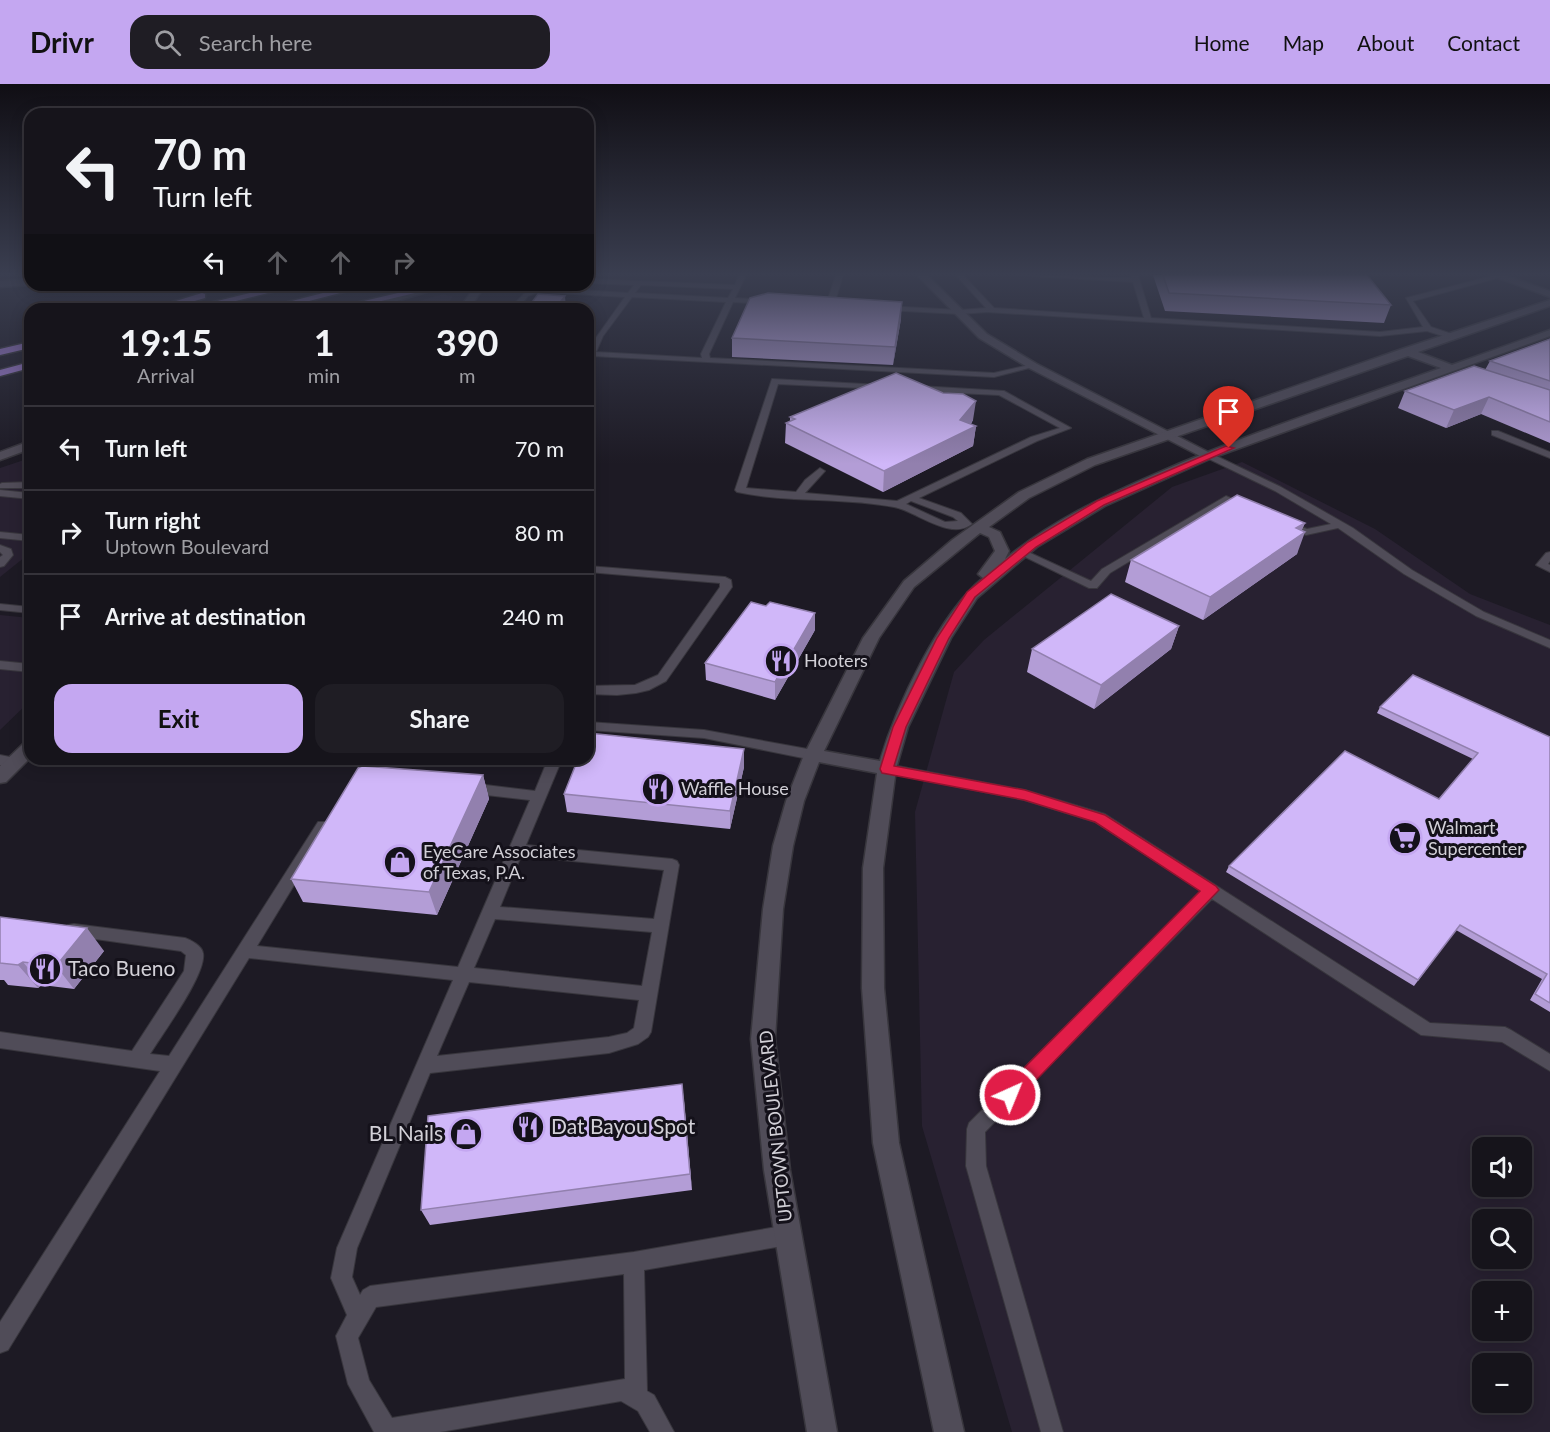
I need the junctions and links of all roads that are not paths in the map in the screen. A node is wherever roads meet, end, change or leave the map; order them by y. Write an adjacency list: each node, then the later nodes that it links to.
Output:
1 (713, 338): 9 (lane)
2 (985, 338): 11 (street)
3 (1444, 338): 6 (street, UPTOWN BOULEVARD)
4 (1536, 338): 12 (street)
5 (24, 346): 7 (highway)
6 (1406, 351): 12 (street); 20 (street, UPTOWN BOULEVARD)
7 (0, 352)
8 (594, 354): 9 (lane)
9 (707, 360): 15 (lane)
10 (24, 366): 13 (highway)
11 (1033, 366): 15 (lane); 20 (street)
12 (1451, 368): 14 (lane); 22 (street)
13 (0, 372)
14 (1466, 373)
15 (994, 375): 18 (lane)
16 (24, 377): 17 (highway)
17 (0, 383)
18 (1001, 393): 30 (lane); 31 (lane)
19 (1495, 433): 23 (lane)
20 (1168, 436): 22 (street); 36 (street, UPTOWN BOULEVARD)
21 (24, 450): 24 (street)
22 (1208, 455): 35 (lane); 40 (street)
23 (1550, 455)
24 (0, 456)
25 (820, 471): 30 (lane)
26 (24, 485): 27 (lane)
27 (0, 486)
28 (0, 493): 29 (lane)
29 (24, 495)
30 (798, 496): 32 (lane)
31 (911, 498): 32 (lane); 36 (lane)
32 (898, 504): 36 (lane)
33 (1256, 512): 40 (lane)
34 (1276, 520): 35 (lane)
35 (1339, 525): 48 (lane)
36 (973, 526): 45 (street); 54 (street, UPTOWN BOULEVARD)
37 (0, 535): 38 (lane)
38 (24, 537)
39 (0, 548): 42 (lane)
40 (1022, 553): 45 (street)
41 (1550, 555): 44 (lane)
42 (0, 564)
43 (594, 569): 51 (lane)
44 (1550, 569)
45 (971, 595): 57 (street)
46 (0, 607): 47 (lane)
47 (24, 609)
48 (1550, 644)
49 (0, 665): 50 (lane)
50 (24, 667)
51 (594, 693)
52 (594, 726): 54 (lane)
53 (24, 751): 55 (street)
54 (813, 755): 57 (street); 75 (street, UPTOWN BOULEVARD)
55 (8, 761): 58 (street)
56 (552, 765): 60 (lane)
57 (886, 769): 63 (lane); 83 (street)
58 (0, 777)
59 (449, 786): 60 (lane)
60 (538, 796): 62 (lane)
61 (330, 816): 67 (lane)
62 (515, 850): 64 (lane); 65 (lane)
63 (1211, 890): 72 (lane); 84 (lane)
64 (489, 912): 65 (lane); 68 (lane)
65 (662, 926): 69 (lane)
66 (61, 928): 71 (lane)
67 (245, 951): 68 (lane); 73 (lane)
68 (463, 974): 69 (lane); 74 (lane)
69 (650, 994): 74 (lane)
70 (0, 1040): 71 (lane)
71 (137, 1059): 73 (lane)
72 (1550, 1063)
73 (174, 1065): 78 (lane)
74 (424, 1066): 77 (lane)
75 (788, 1235): 76 (lane); 82 (street, UPTOWN BOULEVARD)
76 (634, 1262): 77 (lane); 79 (lane)
77 (359, 1317): 80 (lane)
78 (0, 1341)
79 (636, 1397): 80 (lane); 81 (lane)
80 (388, 1431)
81 (663, 1432)
82 (822, 1432)
83 (949, 1432)
84 (1052, 1432)

